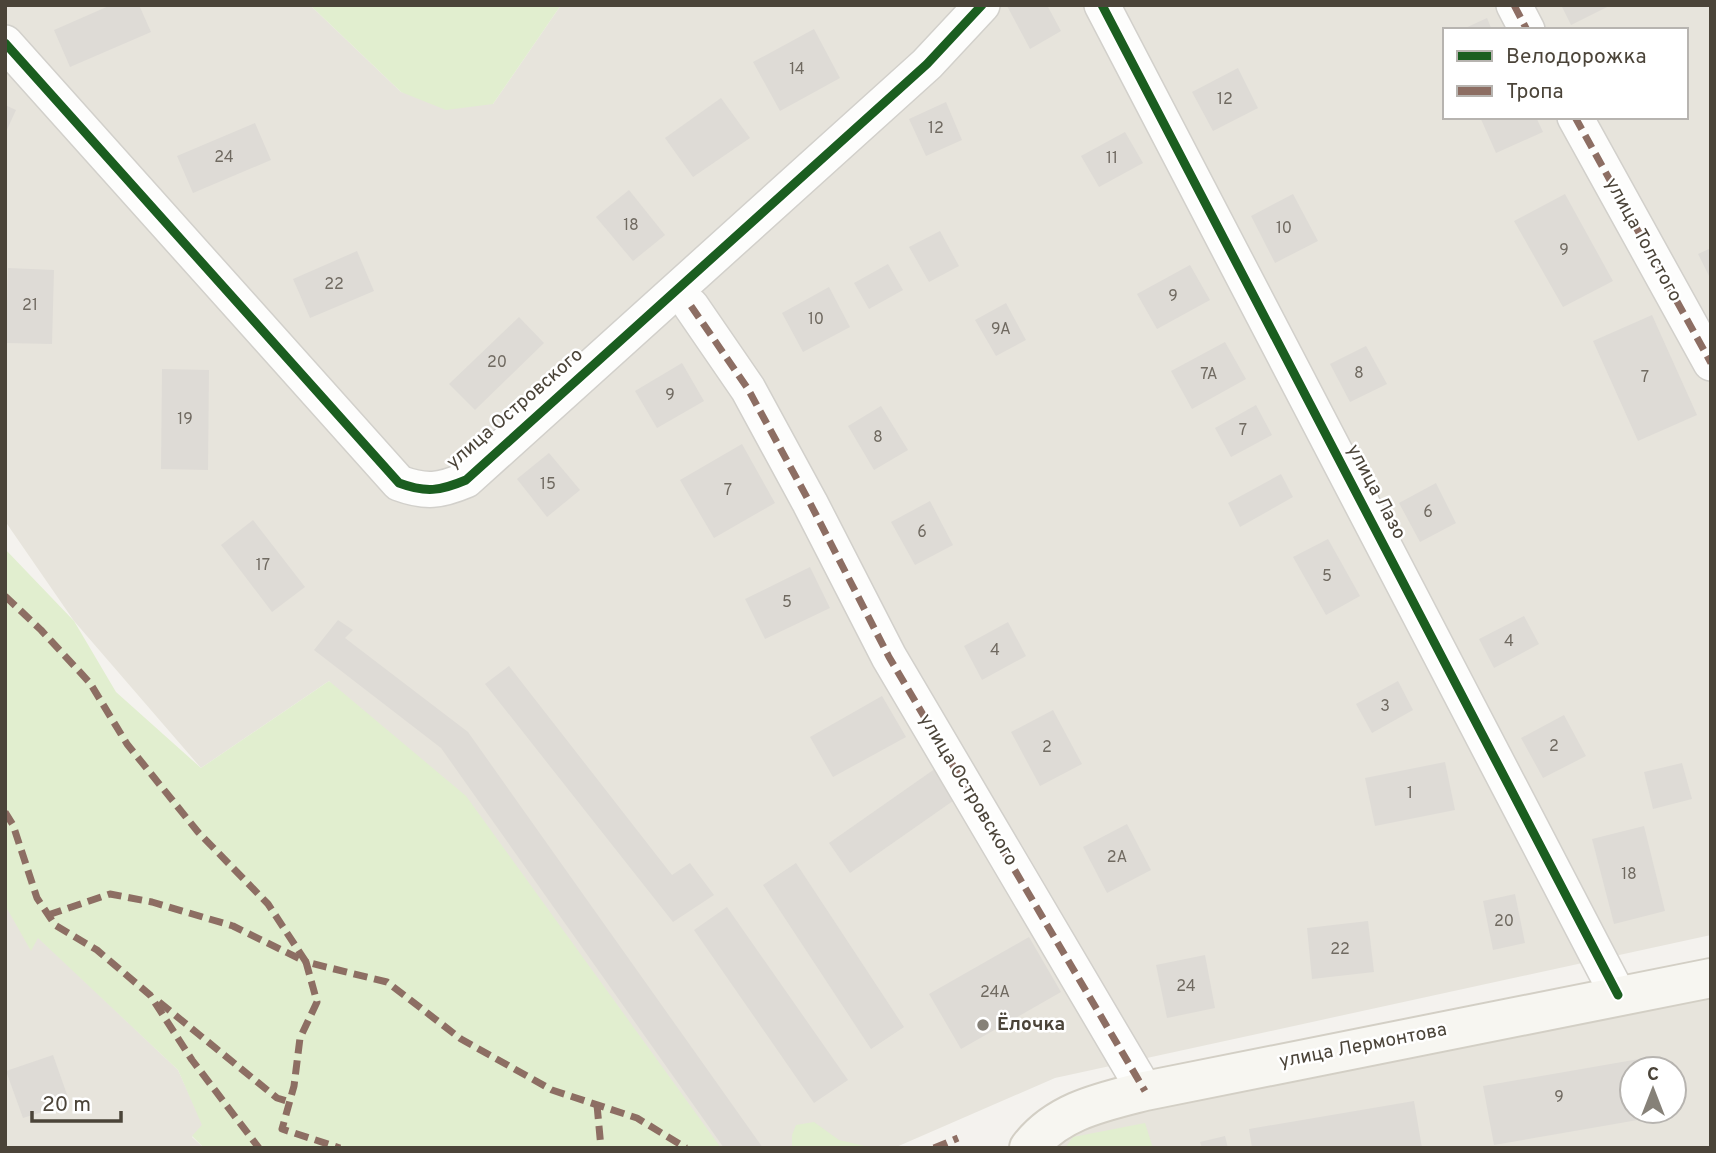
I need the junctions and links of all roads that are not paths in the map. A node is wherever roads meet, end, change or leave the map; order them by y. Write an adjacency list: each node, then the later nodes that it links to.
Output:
1 (982, 5): 5 (street, улица Островского)
2 (1102, 5): 10 (street, улица Лазо)
3 (1514, 5): 4 (street)
4 (1526, 28)
5 (5, 43)
6 (1576, 119): 8 (street, улица Толстого)
7 (691, 306): 11 (street, улица Островского)
8 (1711, 363)
9 (1711, 978): 10 (main road, улица Лермонтова)
10 (1618, 995): 11 (main road, улица Лермонтова)
11 (1145, 1091): 12 (main road, улица Лермонтова)
12 (1029, 1148)

